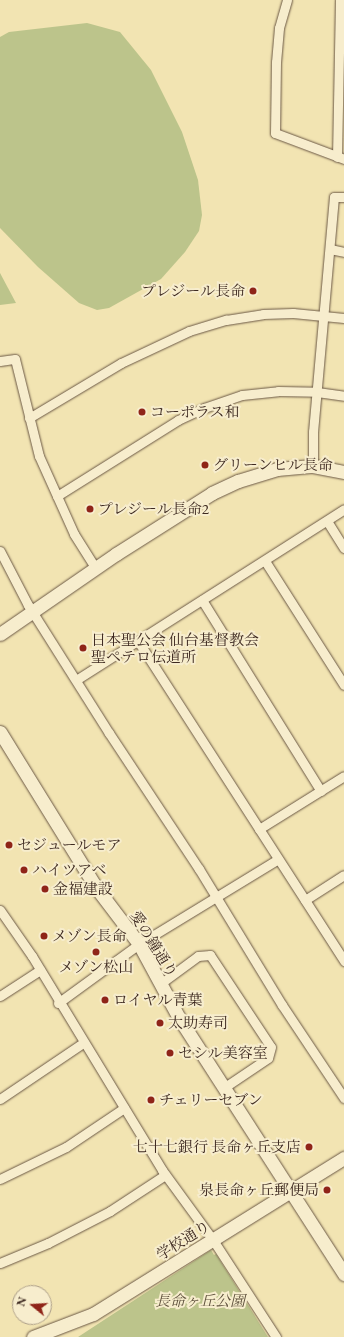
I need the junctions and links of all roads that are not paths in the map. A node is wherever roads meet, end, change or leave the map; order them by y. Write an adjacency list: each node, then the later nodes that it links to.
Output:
1 (287, 0): 3 (street)
2 (340, 0): 3 (street)
3 (341, 158)
4 (344, 197): 5 (street)
5 (330, 249): 6 (street); 7 (street)
6 (344, 252)
7 (325, 315): 8 (street); 10 (street); 12 (street)
8 (344, 318)
9 (0, 361): 12 (street)
10 (317, 392): 11 (street); 13 (street); 15 (street)
11 (344, 396)
12 (29, 418): 15 (street)
13 (313, 466): 14 (street); 21 (street)
14 (344, 472)
15 (57, 496): 21 (street)
16 (344, 509): 17 (street)
17 (327, 521): 18 (street); 20 (street)
18 (344, 548)
19 (0, 551): 23 (street)
20 (265, 561): 22 (street); 27 (street)
21 (96, 569): 23 (street)
22 (202, 600): 25 (street); 30 (street)
23 (33, 613): 24 (street); 26 (street)
24 (0, 634)
25 (138, 641): 26 (street); 31 (street)
26 (76, 680): 34 (street)
27 (344, 685)
28 (0, 732): 37 (street, 愛の鐘通り)
29 (344, 776): 30 (street)
30 (321, 791): 31 (street)
31 (259, 829): 32 (street)
32 (278, 859): 34 (street); 35 (street)
33 (344, 875): 35 (street)
34 (217, 898): 37 (street); 45 (street)
35 (305, 900): 38 (street)
36 (0, 910): 39 (street)
37 (138, 944): 40 (street, 愛の鐘通り); 42 (street)
38 (344, 961)
39 (40, 970): 41 (street); 42 (street)
40 (160, 984): 44 (street, 愛の鐘通り); 44 (street)
41 (0, 996)
42 (58, 1003): 43 (street)
43 (83, 1044): 46 (street); 47 (street)
44 (225, 1088): 51 (street, 愛の鐘通り)
45 (344, 1098)
46 (0, 1099)
47 (124, 1108): 49 (street); 50 (street)
48 (344, 1158): 51 (street, 学校通り)
49 (165, 1175): 52 (street); 53 (street)
50 (0, 1179)
51 (292, 1192): 52 (street, 学校通り); 54 (street, 愛の鐘通り)
52 (213, 1240): 55 (street, 学校通り); 56 (street)
53 (0, 1263)
54 (344, 1274)
55 (33, 1337)
56 (276, 1337)

